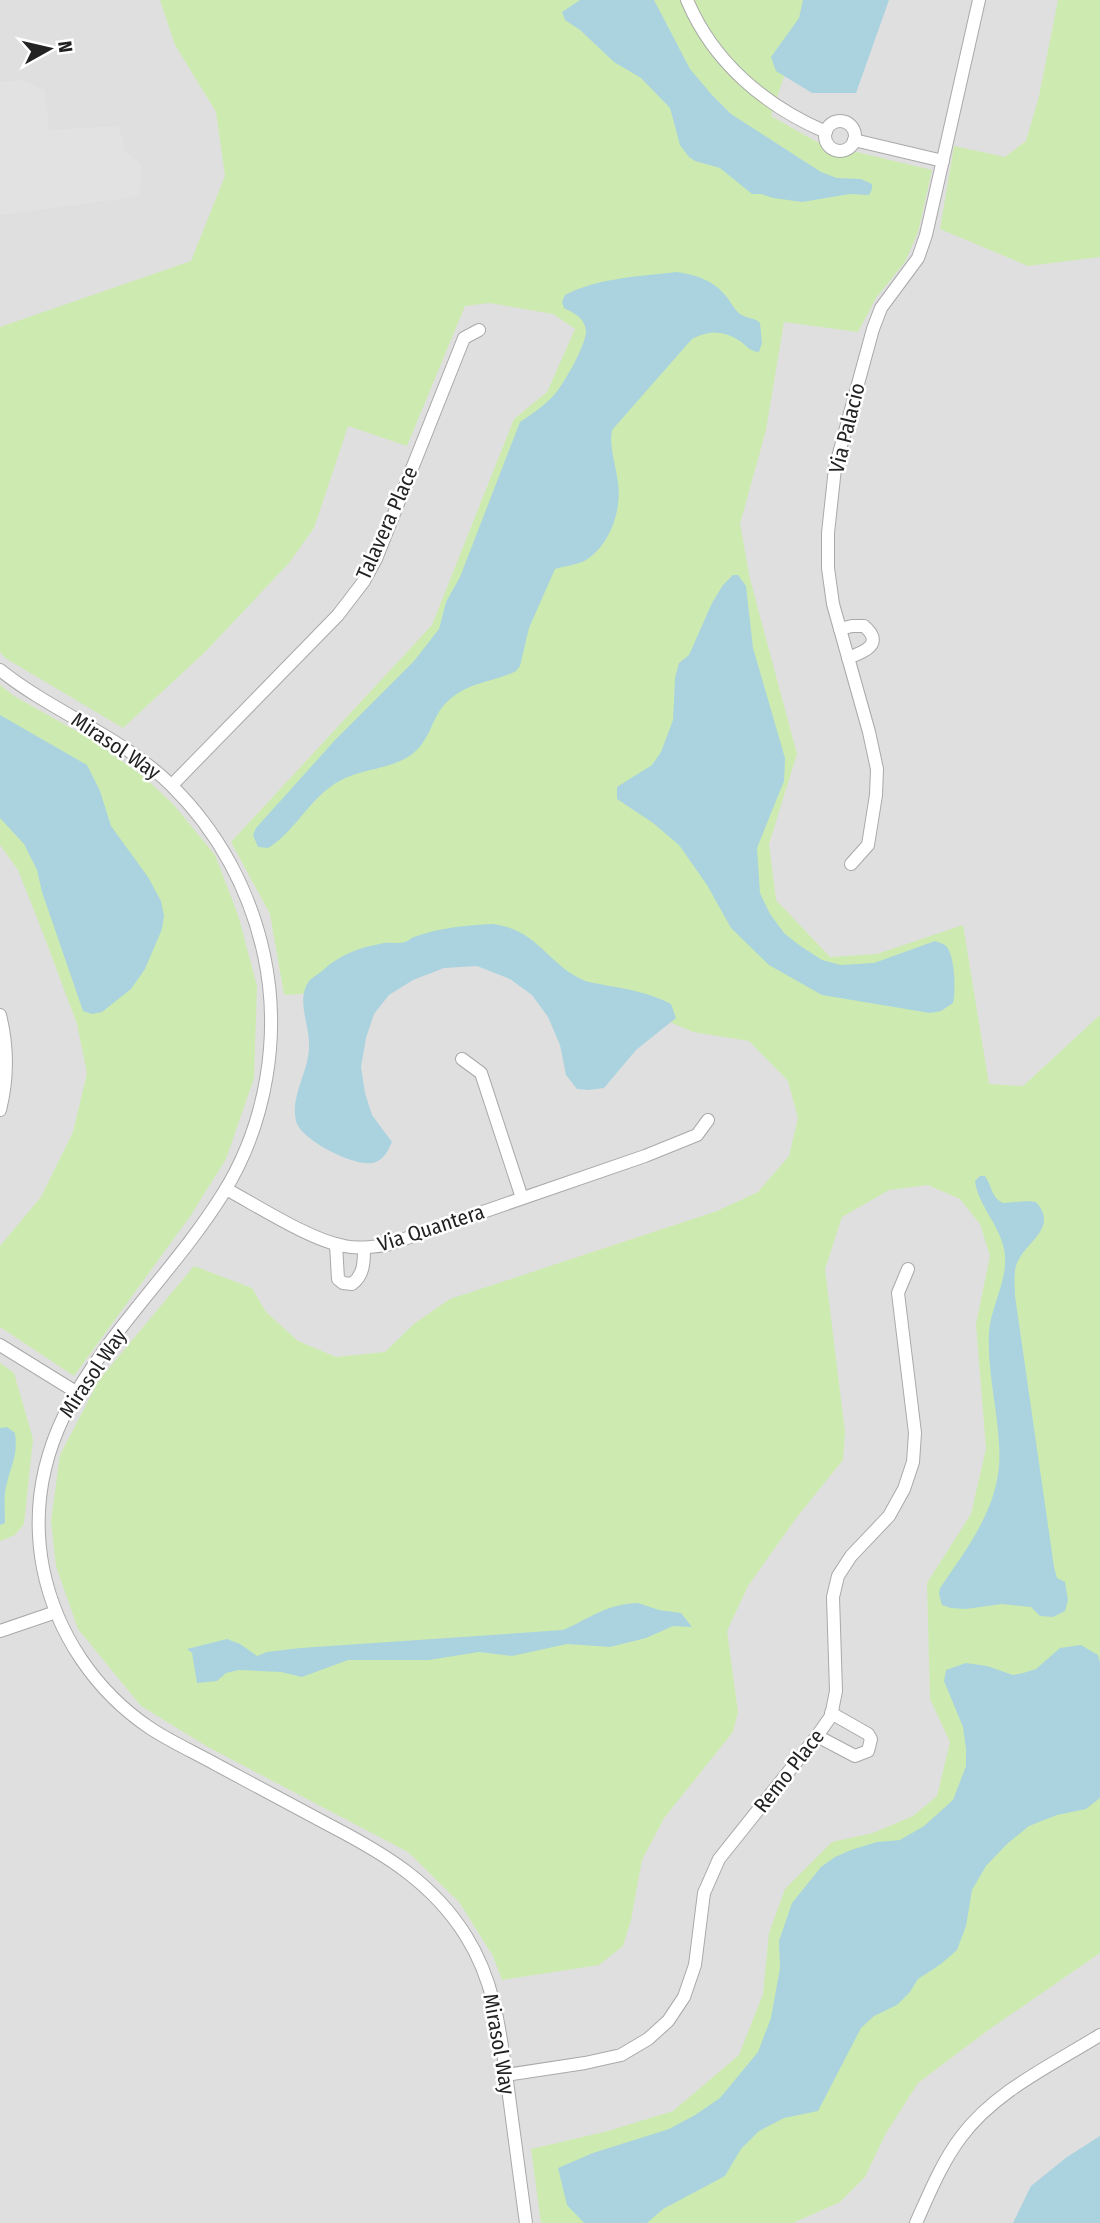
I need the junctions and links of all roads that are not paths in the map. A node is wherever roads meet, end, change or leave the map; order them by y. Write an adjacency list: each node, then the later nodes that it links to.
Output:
1 (687, 0): 3 (street)
2 (979, 0): 5 (street, Via Palacio)
3 (826, 132): 4 (street); 4 (street)
4 (854, 140): 5 (street)
5 (943, 161): 7 (street, Via Palacio)
6 (480, 330): 10 (street, Talavera Place)
7 (840, 629): 8 (street, Via Palacio); 8 (street)
8 (848, 658): 11 (street, Via Palacio)
9 (0, 670): 10 (street, Mirasol Way)
10 (172, 785): 16 (street, Mirasol Way)
11 (851, 863)
12 (0, 1015): 14 (street)
13 (462, 1059): 17 (street)
14 (0, 1110)
15 (708, 1120): 17 (street, Via Quantera)
16 (226, 1189): 18 (street, Via Quantera); 22 (street, Mirasol Way)
17 (522, 1198): 19 (street, Via Quantera)
18 (336, 1244): 19 (street, Via Quantera); 19 (street)
19 (364, 1248)
20 (908, 1269): 25 (street, Remo Place)
21 (0, 1345): 22 (street)
22 (75, 1392): 23 (street, Mirasol Way)
23 (56, 1612): 24 (street); 28 (street, Mirasol Way)
24 (0, 1631)
25 (831, 1713): 26 (street, Remo Place); 26 (street)
26 (817, 1737): 28 (street, Remo Place)
27 (1100, 2035): 30 (street)
28 (506, 2075): 29 (street, Mirasol Way)
29 (526, 2223)
30 (916, 2223)

